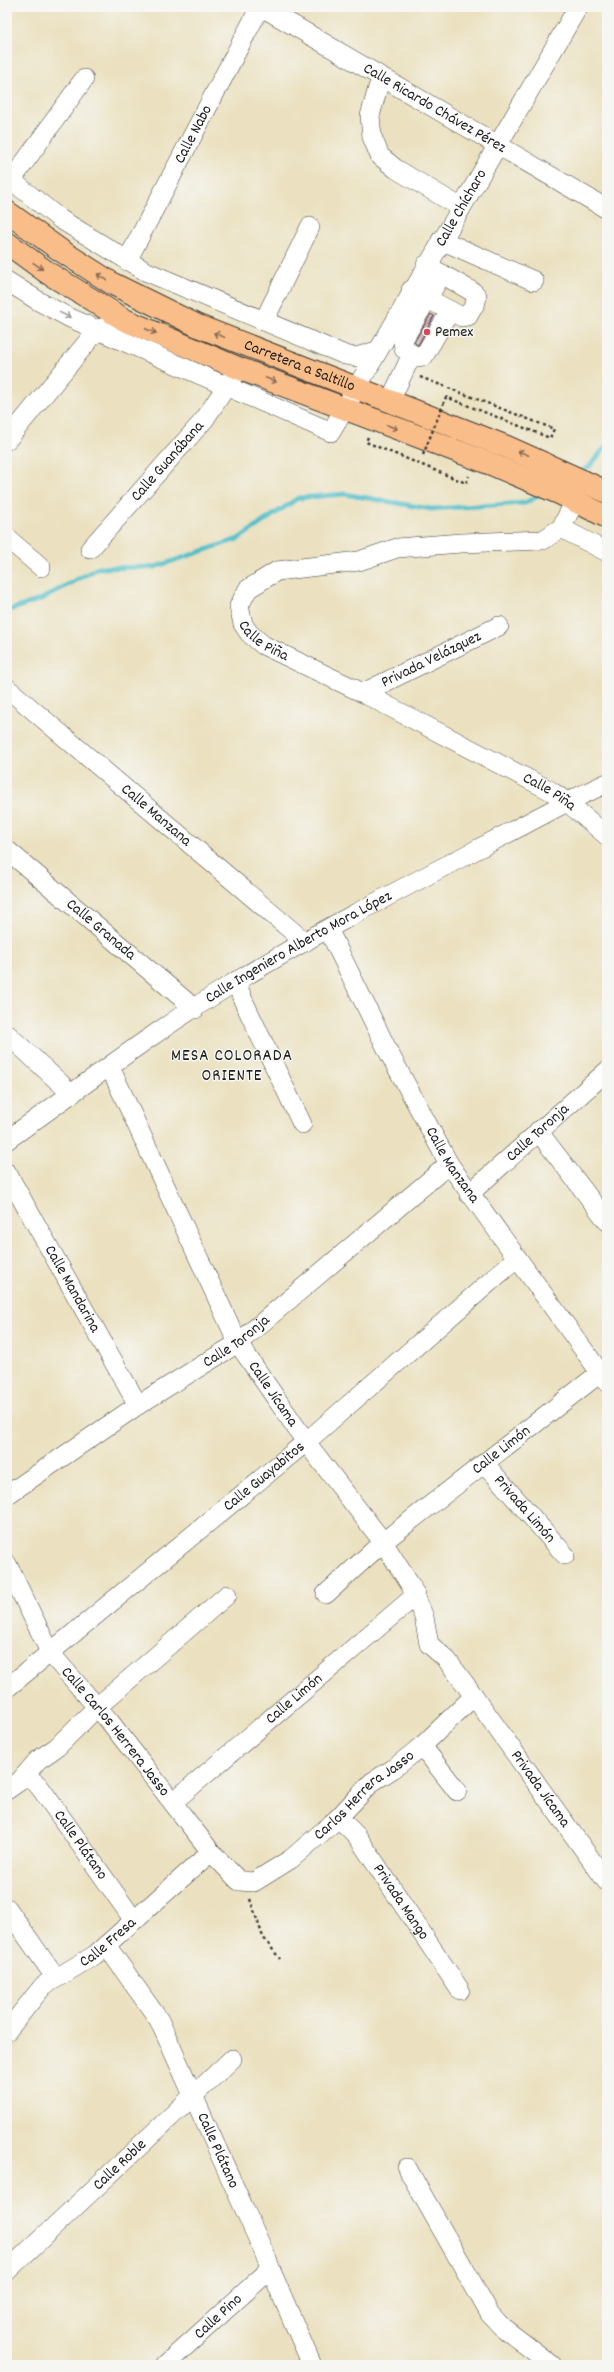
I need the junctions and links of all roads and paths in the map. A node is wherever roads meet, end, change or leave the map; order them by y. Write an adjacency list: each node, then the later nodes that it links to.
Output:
1 (261, 7): 3 (street, Calle Ricardo Chávez Pérez); 13 (street, Calle Nabo)
2 (578, 7): 5 (street, Calle Chícharo)
3 (381, 77): 5 (street, Calle Ricardo Chávez Pérez); 7 (street)
4 (84, 79): 6 (street)
5 (496, 144): 7 (street, Calle Chícharo); 8 (street, Calle Ricardo Chávez Pérez)
6 (9, 179): 13 (street)
7 (460, 207): 11 (street, Calle Chícharo)
8 (607, 209)
9 (7, 212): 26 (main road, Carretera a Saltillo, one-way to 9)
10 (310, 227): 20 (street)
11 (441, 240): 14 (street, Calle Chícharo); 16 (street)
12 (7, 243): 19 (main road, Carretera a Saltillo, one-way to 19)
13 (127, 261): 20 (street)
14 (434, 269): 17 (street, Calle Chícharo); 18 (street)
15 (7, 281): 21 (street, one-way to 21)
16 (534, 281)
17 (419, 295): 18 (street); 22 (street, Calle Chícharo); 23 (street)
18 (450, 311): 23 (street)
19 (125, 320): 21 (street); 24 (main road, Carretera a Saltillo, one-way to 24)
20 (264, 321): 22 (street)
21 (98, 328): 27 (street); 31 (street)
22 (376, 351): 26 (street, Calle Chícharo)
23 (412, 354): 25 (street)
24 (238, 368): 27 (street, Calle Guanábana); 29 (main road, Carretera a Saltillo, one-way to 29)
25 (404, 371): 28 (street); 32 (path, bridge)
26 (356, 387): 28 (main road, Carretera a Saltillo); 29 (street, Calle Chícharo)
27 (227, 388): 29 (street, Calle Chícharo); 39 (street, Calle Guanábana)
28 (390, 401): 34 (main road, Carretera a Saltillo, one-way to 28)
29 (344, 408): 30 (main road, Carretera a Saltillo)
30 (374, 420): 33 (path); 35 (main road, Carretera a Saltillo, one-way to 35)
31 (7, 440)
32 (430, 458)
33 (463, 471)
34 (600, 488)
35 (568, 497): 36 (main road, Carretera a Saltillo); 37 (street, Calle Piña)
36 (607, 517)
37 (561, 528): 40 (street); 44 (street, Calle Piña)
38 (7, 538): 41 (street)
39 (90, 549)
40 (607, 552)
41 (41, 567)
42 (499, 626): 44 (street, Privada Velázquez)
43 (7, 688): 50 (street, Calle Manzana)
44 (363, 693): 46 (street, Calle Piña)
45 (607, 783): 46 (street, Calle Ingeniero Alberto Mora López)
46 (567, 802): 47 (street, Calle Piña); 49 (street, Calle Ingeniero Alberto Mora López)
47 (607, 836)
48 (7, 850): 52 (street, Calle Granada)
49 (328, 929): 50 (street, Calle Ingeniero Alberto Mora López); 60 (street, Calle Manzana)
50 (305, 942): 51 (street, Calle Ingeniero Alberto Mora López)
51 (236, 981): 52 (street, Calle Ingeniero Alberto Mora López); 57 (street)
52 (195, 1009): 54 (street, Calle Ingeniero Alberto Mora López)
53 (7, 1034): 56 (street)
54 (110, 1067): 56 (street, Calle Ingeniero Alberto Mora López); 65 (street, Calle Jícama)
55 (607, 1071): 58 (street, Calle Toronja)
56 (72, 1094): 59 (street, Calle Ingeniero Alberto Mora López)
57 (302, 1124)
58 (538, 1131): 62 (street, Calle Toronja); 63 (street)
59 (7, 1140)
60 (449, 1164): 62 (street, Calle Manzana); 65 (street, Calle Toronja)
61 (7, 1173): 67 (street, Calle Mandarina)
62 (469, 1194): 64 (street, Calle Manzana)
63 (607, 1221)
64 (516, 1259): 66 (street, Calle Manzana); 68 (street, Calle Guayabitos)
65 (238, 1343): 67 (street, Calle Toronja); 68 (street, Calle Jícama)
66 (604, 1377): 69 (street, Calle Limón)
67 (138, 1406): 70 (street, Calle Toronja)
68 (306, 1442): 71 (street, Calle Jícama); 77 (street, Calle Guayabitos)
69 (485, 1464): 71 (street, Calle Limón); 72 (street, Privada Limón)
70 (7, 1495)
71 (383, 1542): 74 (street); 76 (street, Calle Jícama)
72 (564, 1555)
73 (7, 1564): 77 (street, Calle Carlos Herrera Jasso)
74 (326, 1594)
75 (227, 1595): 80 (street)
76 (416, 1595): 79 (street, Calle Jícama); 85 (street, Calle Limón)
77 (51, 1654): 78 (street, Calle Guayabitos); 80 (street, Calle Carlos Herrera Jasso)
78 (7, 1688)
79 (474, 1696): 81 (street, Carlos Herrera Jasso); 88 (street, Privada Jícama)
80 (98, 1707): 82 (street); 85 (street, Calle Carlos Herrera Jasso)
81 (422, 1746): 84 (street); 86 (street, Carlos Herrera Jasso)
82 (25, 1775): 83 (street); 91 (street, Calle Plátano)
83 (7, 1790)
84 (456, 1791)
85 (173, 1802): 87 (street, Calle Carlos Herrera Jasso)
86 (336, 1820): 89 (street, Carlos Herrera Jasso); 95 (street, Privada Mango)
87 (211, 1852): 89 (street, Calle Carlos Herrera Jasso); 91 (street, Calle Fresa)
88 (607, 1882)
89 (246, 1883): 93 (path)
90 (7, 1908): 94 (street)
91 (133, 1919): 92 (street, Calle Fresa)
92 (106, 1945): 94 (street, Calle Fresa); 98 (street, Calle Plátano)
93 (280, 1959)
94 (55, 1977): 96 (street, Calle Fresa)
95 (460, 1990)
96 (7, 2031)
97 (232, 2059): 98 (street, Calle Roble)
98 (194, 2094): 100 (street, Calle Plátano); 101 (street, Calle Roble)
99 (407, 2168): 104 (street)
100 (269, 2266): 102 (street, Calle Pino); 103 (street, Calle Plátano)
101 (7, 2271)
102 (165, 2365)
103 (312, 2365)
104 (552, 2365)

